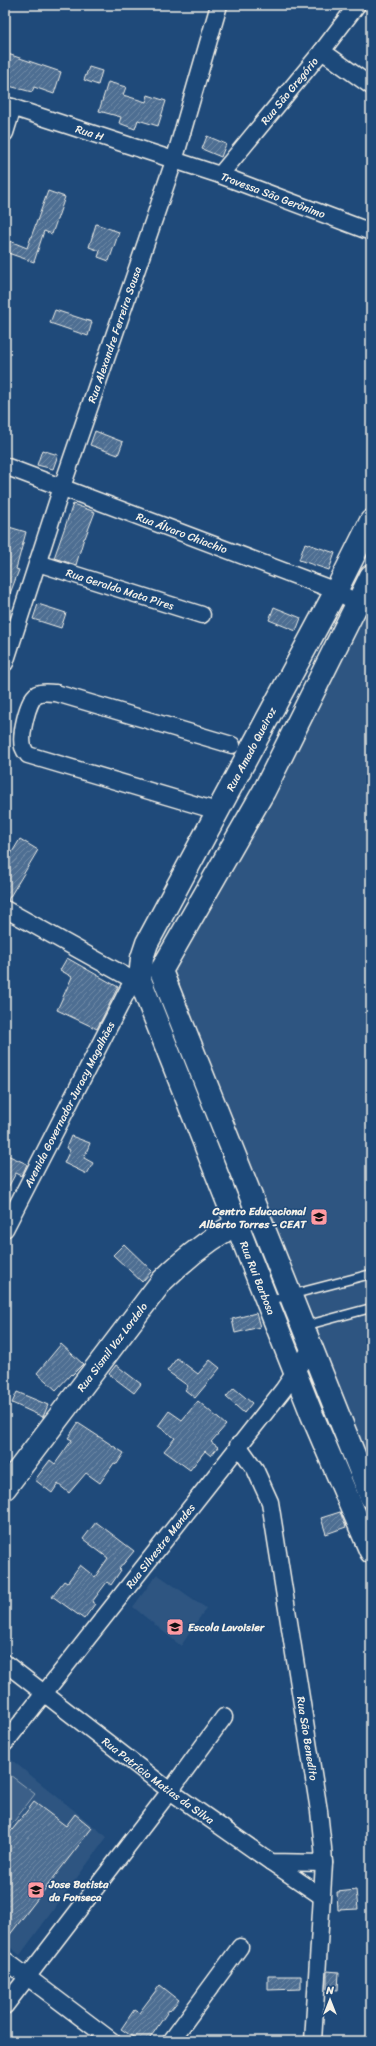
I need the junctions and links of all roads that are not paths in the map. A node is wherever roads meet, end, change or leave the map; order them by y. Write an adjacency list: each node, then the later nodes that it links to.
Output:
1 (219, 5): 7 (street, Rua Alexandre Ferreira Sousa)
2 (357, 5): 3 (street, Rua São Gregório)
3 (322, 51): 4 (street); 8 (street, Rua São Gregório)
4 (371, 86)
5 (9, 106): 6 (street); 7 (street, Rua H)
6 (5, 133)
7 (174, 161): 8 (street, Travessa São Gerônimo); 11 (street, Rua Alexandre Ferreira Sousa)
8 (220, 176): 9 (street, Travessa São Gerônimo)
9 (371, 232)
10 (5, 466): 11 (street, Rua Álvaro Chiachio)
11 (62, 487): 13 (street, Rua Alexandre Ferreira Sousa); 15 (street, Rua Álvaro Chiachio)
12 (371, 521): 15 (street, Rua Amado Queiroz)
13 (38, 563): 17 (street, Rua Geraldo Mata Pires); 18 (street, Rua Alexandre Ferreira Sousa)
14 (371, 576): 16 (street)
15 (336, 591): 16 (street, Rua Álvaro Chiachio); 20 (street, Rua Amado Queiroz)
16 (357, 603): 22 (street)
17 (202, 615)
18 (5, 663)
19 (232, 745): 20 (street)
20 (217, 811): 23 (street, Rua Amado Queiroz)
21 (5, 909): 23 (street)
22 (161, 971): 23 (street); 24 (street)
23 (136, 980): 25 (street, Rua Rui Barbosa); 26 (street, Avenida Governador Juracy Magalhães)
24 (258, 1213): 25 (street, Rua Sismil Vaz Lordelo); 28 (street)
25 (236, 1224): 29 (street, Rua Rui Barbosa); 35 (street, Rua Sismil Vaz Lordelo)
26 (5, 1230)
27 (371, 1274): 28 (lane)
28 (290, 1294): 29 (lane); 31 (street)
29 (267, 1301): 33 (street, Rua Rui Barbosa)
30 (371, 1308): 31 (lane)
31 (303, 1326): 32 (street)
32 (312, 1347): 33 (street, Rua Silvestre Mendes); 36 (street)
33 (295, 1373): 34 (street, Rua Silvestre Mendes); 37 (street, Rua Rui Barbosa)
34 (238, 1445): 39 (street, Rua Silvestre Mendes); 44 (street, Rua São Benedito)
35 (5, 1488)
36 (371, 1497)
37 (371, 1552)
38 (5, 1663): 39 (street, Rua Patrício Matias da Silva)
39 (44, 1692): 41 (street, Rua Silvestre Mendes); 42 (street, Rua Patrício Matias da Silva)
40 (224, 1717): 42 (street)
41 (5, 1743)
42 (170, 1791): 43 (street, Rua Patrício Matias da Silva); 48 (street)
43 (271, 1862): 44 (street); 45 (street, Rua Patrício Matias da Silva)
44 (324, 1864): 45 (street, Rua São Benedito)
45 (321, 1896): 52 (street, Rua São Benedito)
46 (240, 1947): 51 (street)
47 (5, 1960): 48 (street)
48 (28, 1978): 49 (street); 50 (street)
49 (5, 2006)
50 (112, 2041)
51 (171, 2041)
52 (313, 2041)

